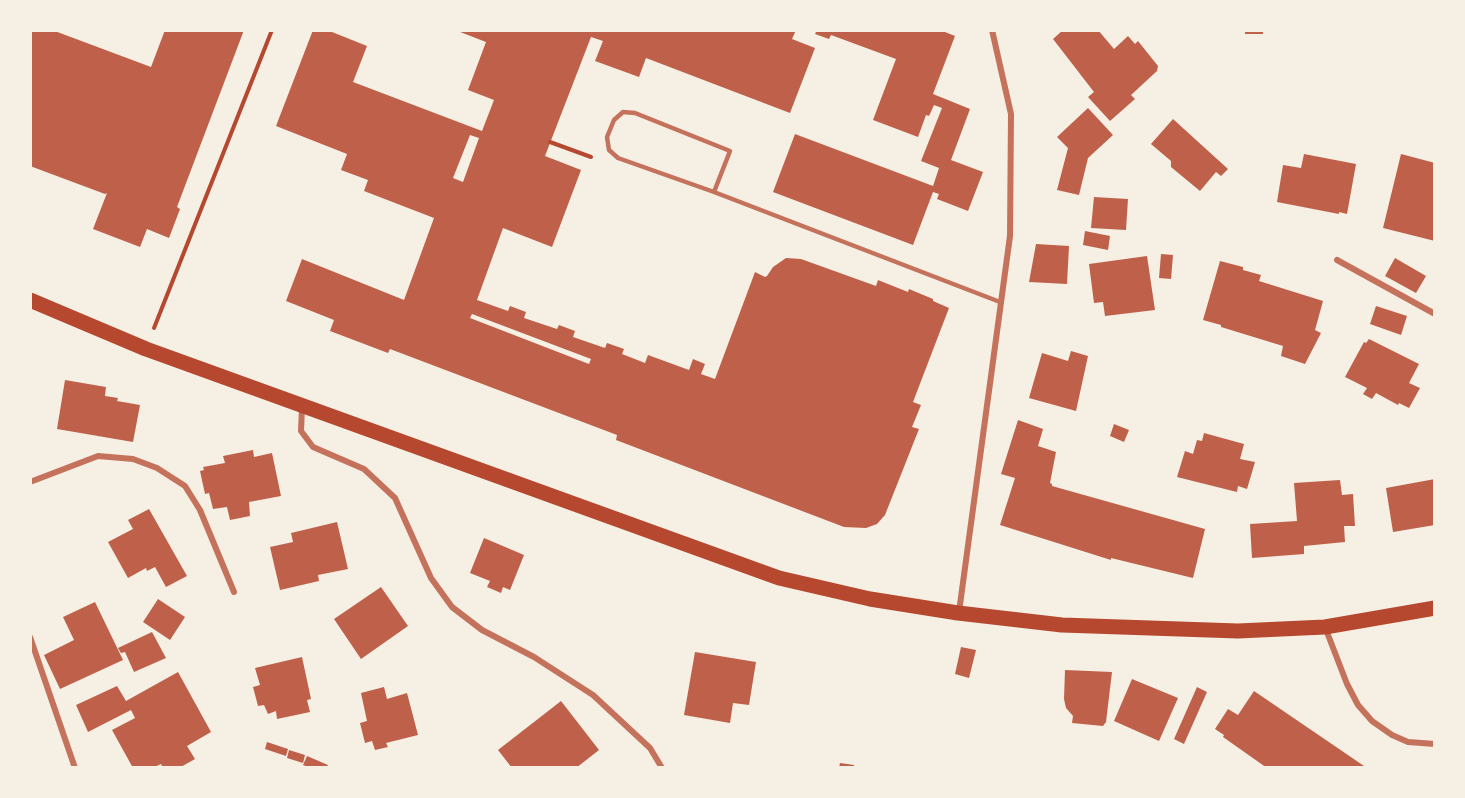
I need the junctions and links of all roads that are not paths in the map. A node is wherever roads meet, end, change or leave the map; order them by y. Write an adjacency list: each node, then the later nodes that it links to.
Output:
1 (992, 30): 5 (street)
2 (714, 192): 2 (lane); 5 (lane)
3 (1337, 260): 6 (street)
4 (30, 300): 7 (main road)
5 (1000, 302): 11 (street)
6 (1435, 314)
7 (302, 407): 11 (main road); 16 (street)
8 (30, 482): 9 (street)
9 (234, 592)
10 (1435, 608): 12 (main road)
11 (958, 613): 12 (main road)
12 (1325, 627): 14 (street)
13 (30, 637): 15 (street)
14 (1435, 744)
15 (75, 768)
16 (662, 768)

